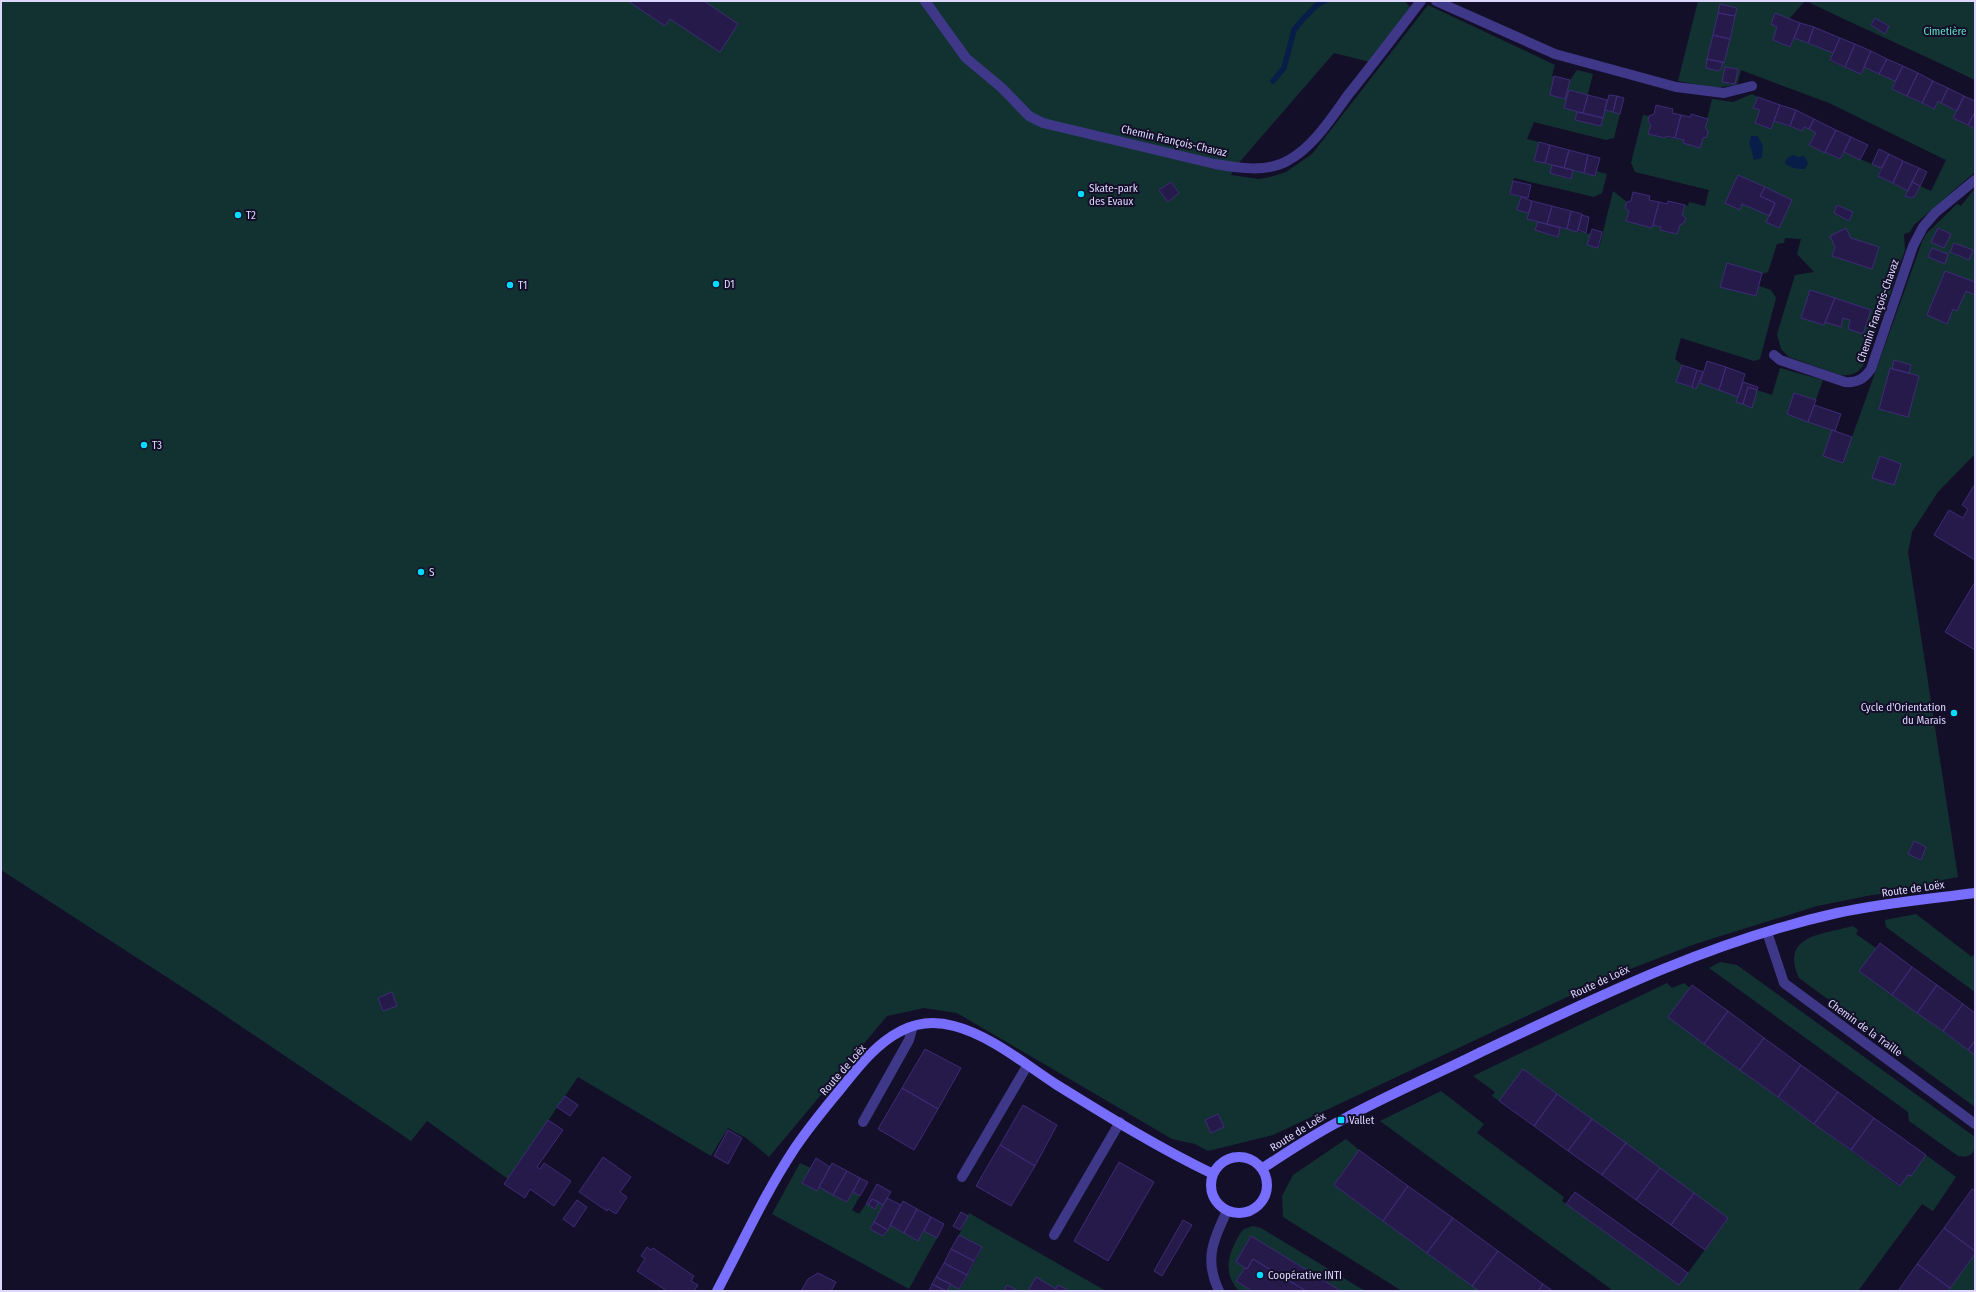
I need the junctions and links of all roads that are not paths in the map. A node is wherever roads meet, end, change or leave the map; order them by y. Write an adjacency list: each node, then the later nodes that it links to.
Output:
1 (925, 1): 2 (street, Chemin François-Chavaz)
2 (1421, 1)
3 (1436, 1): 4 (street)
4 (1752, 86)
5 (1975, 180): 6 (street, Chemin François-Chavaz)
6 (1774, 355)
7 (1975, 893): 8 (street, Route de Loëx)
8 (1767, 932): 13 (street, Chemin de la Traille); 14 (street, Route de Loëx)
9 (913, 1026): 10 (street, Route de Loëx); 11 (street); 19 (street, Route de Loëx)
10 (1028, 1066): 12 (street, Route de Loëx); 16 (street)
11 (862, 1122)
12 (1120, 1122): 15 (street, Route de Loëx); 18 (street)
13 (1975, 1124)
14 (1263, 1168): 15 (street); 17 (street)
15 (1213, 1174): 17 (street)
16 (962, 1177)
17 (1227, 1211): 20 (street)
18 (1054, 1235)
19 (717, 1291)
20 (1219, 1291)

